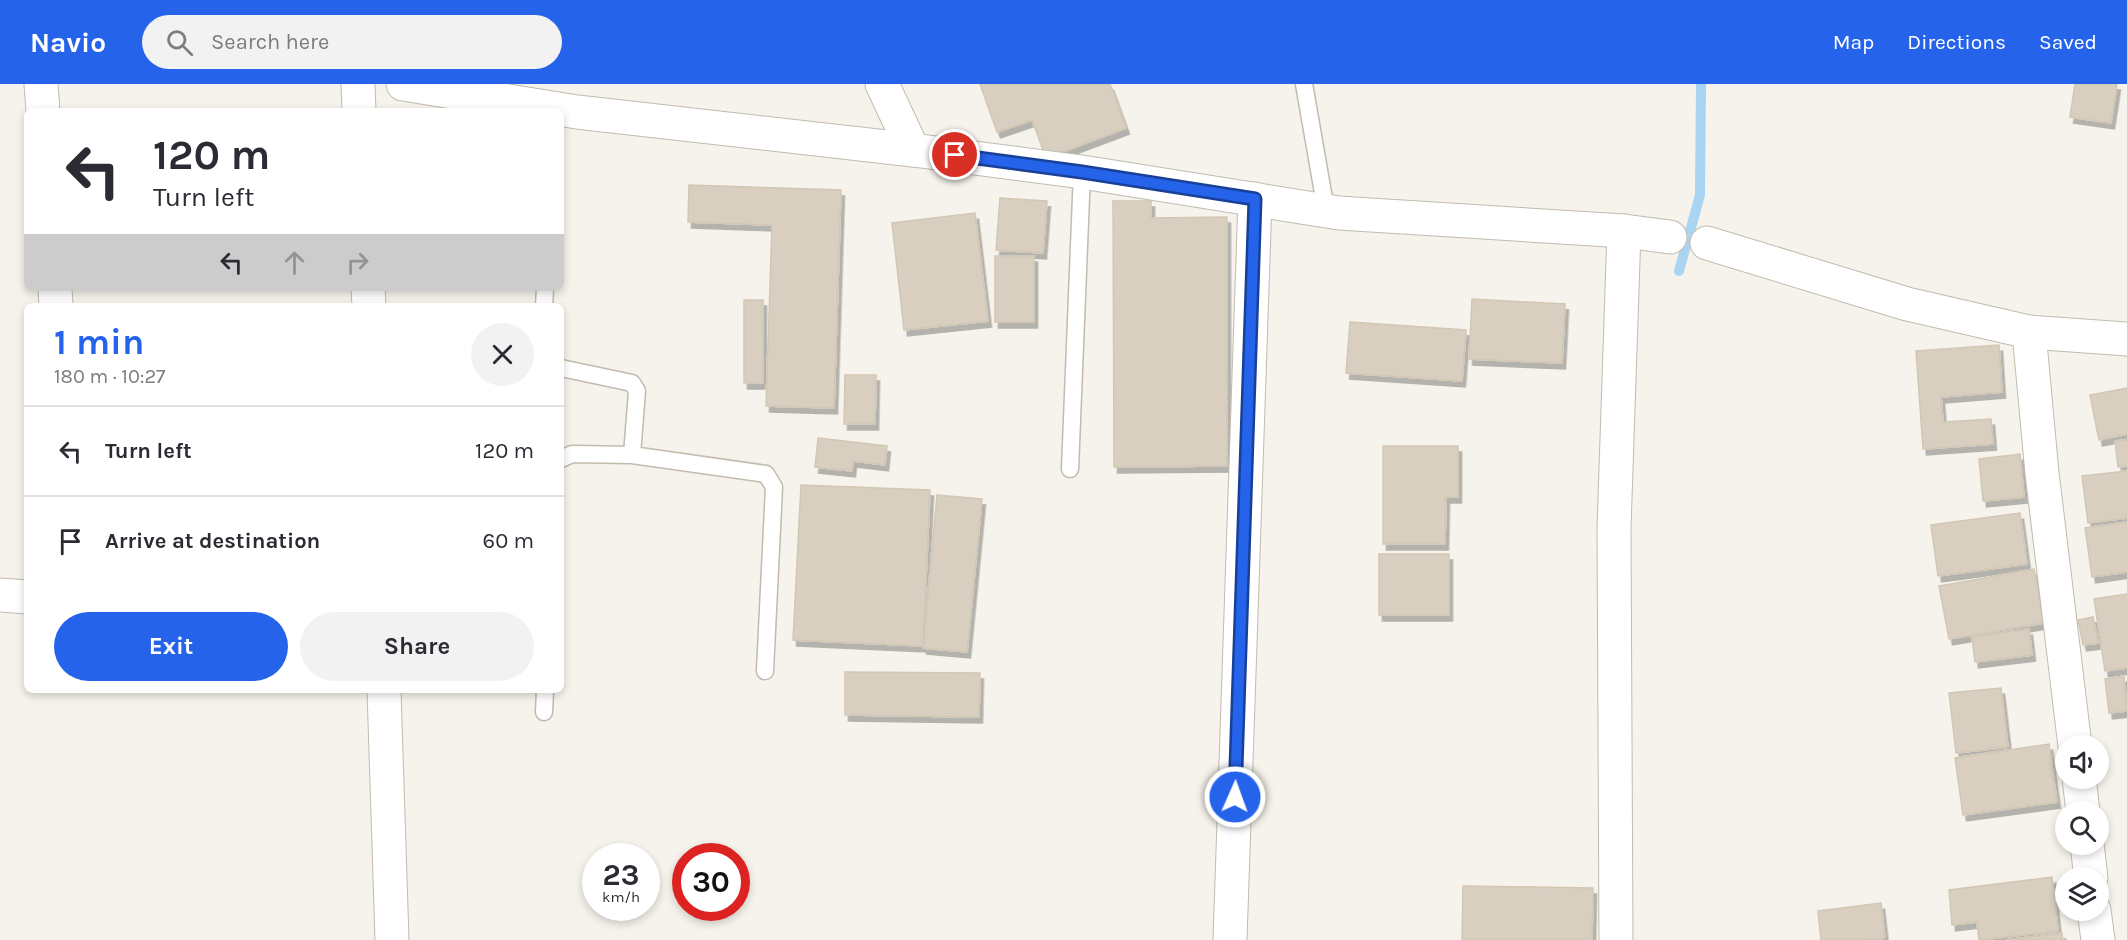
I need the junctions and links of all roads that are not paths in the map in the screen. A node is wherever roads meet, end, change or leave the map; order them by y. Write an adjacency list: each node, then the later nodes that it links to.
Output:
1 (41, 84): 6 (street)
2 (358, 84): 7 (street)
3 (403, 84): 8 (street)
4 (882, 84): 10 (street)
5 (1304, 84): 13 (lane)
6 (43, 108)
7 (359, 108)
8 (544, 108)
9 (564, 111): 10 (street)
10 (913, 150): 11 (street)
11 (1082, 172): 12 (street); 20 (lane)
12 (1255, 199): 13 (street); 30 (street)
13 (1326, 210): 14 (street)
14 (1624, 231): 15 (street); 31 (street)
15 (2029, 332): 16 (street); 27 (street)
16 (2127, 339)
17 (564, 369): 18 (lane)
18 (632, 455): 19 (lane); 23 (lane)
19 (564, 458)
20 (1070, 469)
21 (0, 595): 22 (street)
22 (24, 597)
23 (765, 671)
24 (384, 693): 29 (street)
25 (545, 693): 26 (lane)
26 (544, 712)
27 (2074, 735)
28 (2095, 921): 32 (street)
29 (393, 940)
30 (1230, 940)
31 (1616, 940)
32 (2098, 940)

